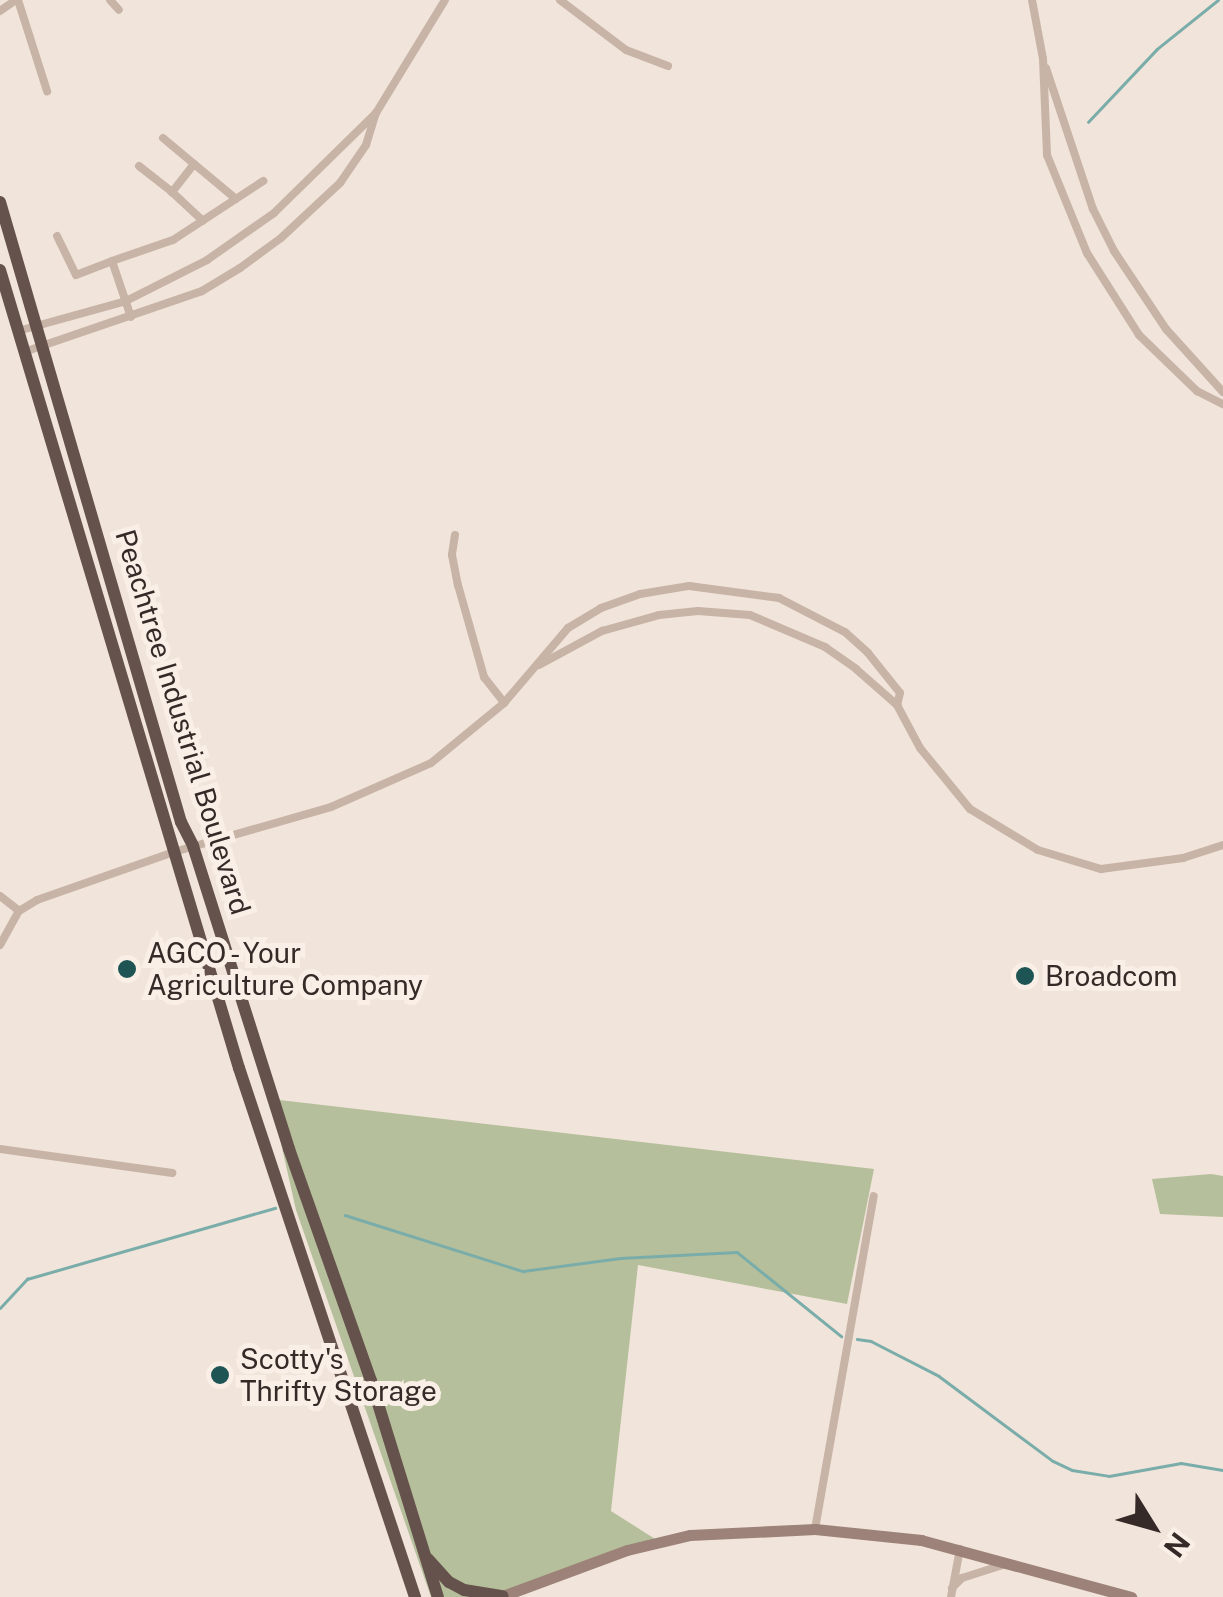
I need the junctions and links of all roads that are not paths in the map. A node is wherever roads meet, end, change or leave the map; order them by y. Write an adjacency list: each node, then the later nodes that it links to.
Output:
1 (17, 0): 7 (street); 10 (street)
2 (110, 0): 6 (street)
3 (446, 0): 11 (street)
4 (560, 0): 9 (street)
5 (1032, 0): 8 (street)
6 (119, 10)
7 (0, 11)
8 (1043, 60): 29 (street); 30 (street)
9 (668, 66)
10 (47, 91)
11 (376, 113): 23 (street); 24 (street)
12 (163, 138): 13 (street)
13 (194, 164): 16 (street); 17 (street)
14 (139, 166): 16 (street)
15 (264, 181): 17 (street)
16 (172, 192): 19 (street)
17 (236, 199): 19 (street)
18 (0, 202): 25 (highway, Peachtree Industrial Boulevard)
19 (202, 220): 21 (street)
20 (57, 236): 21 (street)
21 (112, 261): 23 (street)
22 (0, 270): 26 (highway, Peachtree Industrial Boulevard)
23 (126, 302): 24 (street); 25 (street)
24 (131, 317): 27 (street)
25 (39, 325): 26 (street); 27 (highway, Peachtree Industrial Boulevard)
26 (18, 331): 28 (highway, Peachtree Industrial Boulevard)
27 (44, 346): 28 (street); 36 (highway, Peachtree Industrial Boulevard)
28 (24, 352): 37 (highway, Peachtree Industrial Boulevard)
29 (1223, 392)
30 (1223, 404)
31 (454, 535): 33 (street)
32 (539, 665): 33 (street); 34 (street); 34 (street)
33 (504, 703): 36 (street)
34 (897, 706): 35 (street)
35 (1223, 845)
36 (193, 846): 37 (street); 47 (highway, Peachtree Industrial Boulevard)
37 (174, 852): 39 (street); 45 (highway, Peachtree Industrial Boulevard)
38 (0, 896): 39 (street)
39 (18, 911): 40 (street)
40 (0, 945)
41 (0, 1149): 42 (street)
42 (172, 1173)
43 (874, 1196): 44 (street)
44 (814, 1529): 46 (main road); 53 (main road)
45 (399, 1549): 50 (highway); 51 (highway, Peachtree Industrial Boulevard)
46 (960, 1549): 48 (main road); 49 (street)
47 (426, 1557): 52 (highway, Peachtree Industrial Boulevard); 53 (highway)
48 (1007, 1564): 49 (street); 54 (main road)
49 (952, 1593)
50 (407, 1597)
51 (415, 1597)
52 (438, 1597)
53 (502, 1597)
54 (1131, 1597)

